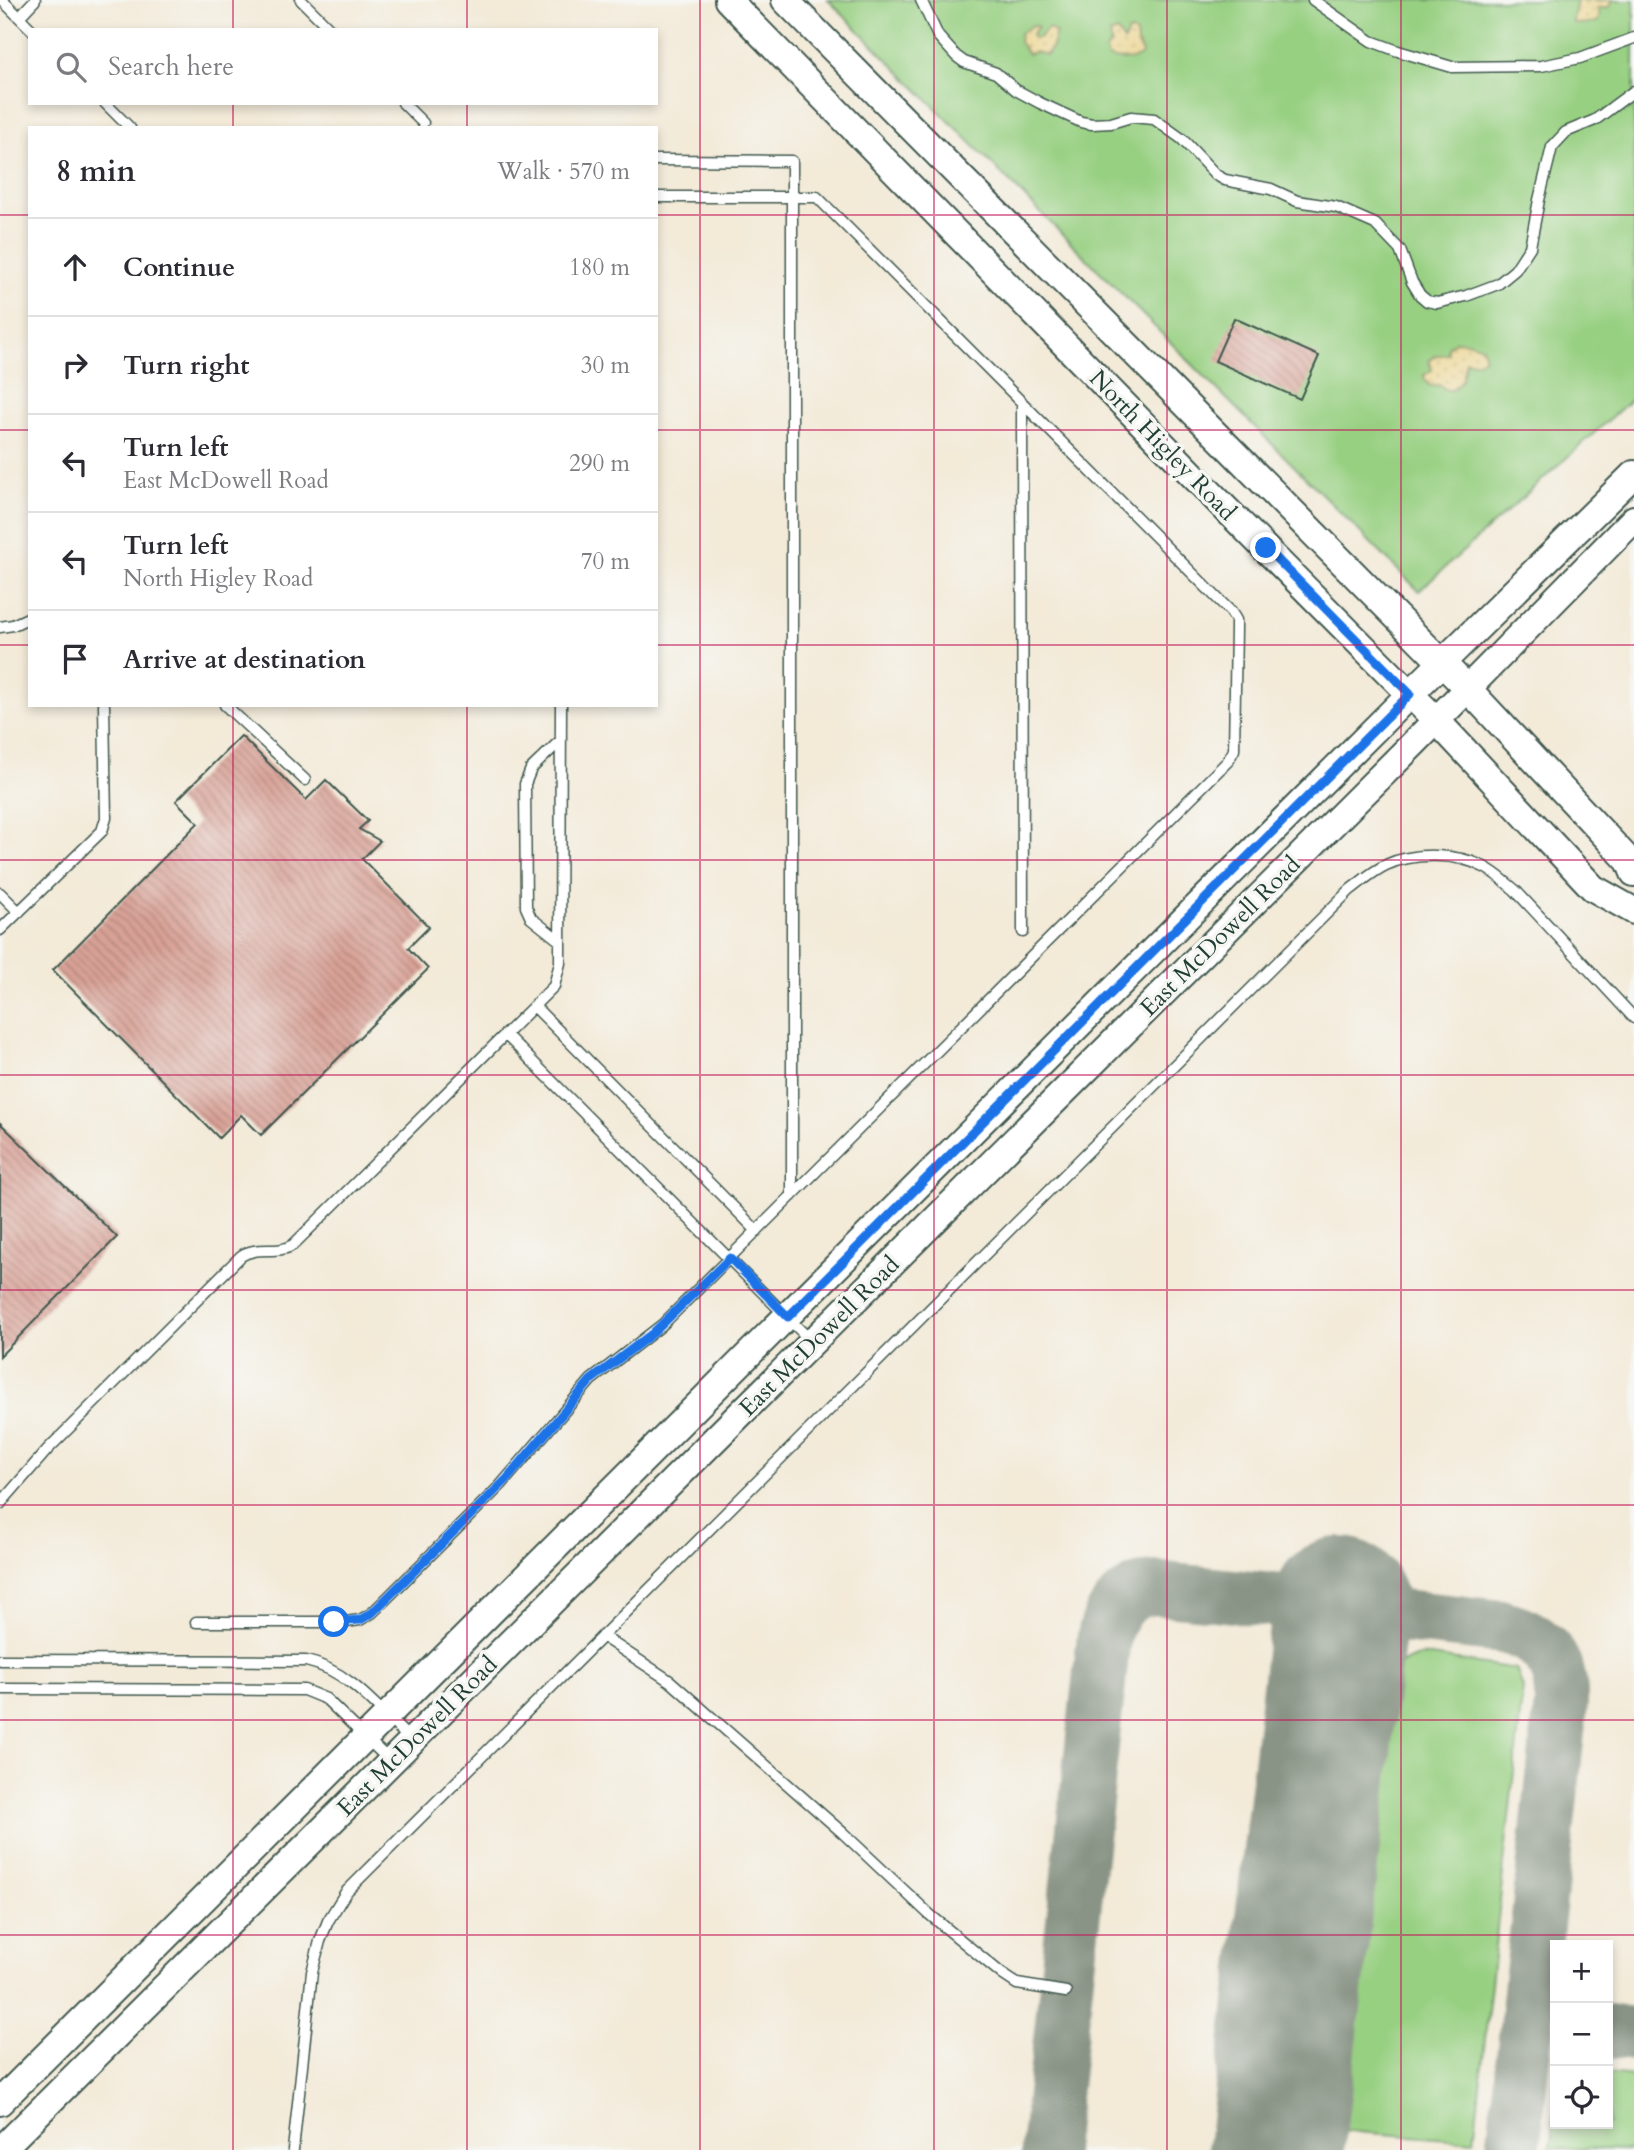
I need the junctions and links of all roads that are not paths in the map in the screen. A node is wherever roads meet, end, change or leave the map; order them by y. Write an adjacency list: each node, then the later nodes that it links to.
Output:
1 (2, 0): 8 (lane)
2 (36, 0): 8 (lane)
3 (301, 0): 10 (lane)
4 (728, 0): 27 (main road, North Higley Road)
5 (785, 0): 25 (main road, North Higley Road)
6 (921, 0): 12 (lane)
7 (1313, 0): 11 (lane)
8 (19, 17): 9 (lane)
9 (30, 28)
10 (329, 28)
11 (1634, 38)
12 (1634, 91)
13 (108, 105): 16 (lane)
14 (406, 105): 15 (lane)
15 (423, 123)
16 (128, 126)
17 (658, 159): 19 (lane)
18 (658, 197): 19 (lane)
19 (792, 197): 20 (lane); 44 (lane)
20 (1022, 402): 39 (lane); 44 (lane)
21 (1634, 474): 25 (main road, East McDowell Road)
22 (1634, 519): 26 (main road, East McDowell Road)
23 (28, 618): 24 (lane)
24 (0, 627)
25 (1441, 664): 26 (main road, North Higley Road); 27 (main road, East McDowell Road)
26 (1468, 690): 31 (main road, East McDowell Road); 34 (main road, North Higley Road)
27 (1410, 694): 31 (main road, North Higley Road); 47 (main road, East McDowell Road)
28 (104, 707): 37 (lane)
29 (227, 707): 33 (lane)
30 (561, 707): 32 (lane)
31 (1437, 720): 36 (main road, North Higley Road); 48 (main road, East McDowell Road)
32 (561, 740): 40 (lane); 40 (lane)
33 (305, 780)
34 (1634, 873)
35 (0, 893): 37 (lane)
36 (1634, 911)
37 (19, 912): 38 (lane)
38 (0, 930)
39 (1023, 932)
40 (560, 941): 41 (lane)
41 (534, 1006): 43 (lane); 45 (lane)
42 (1634, 1018): 51 (lane)
43 (505, 1034): 46 (lane); 49 (lane)
44 (792, 1196): 45 (lane)
45 (757, 1231): 46 (lane)
46 (730, 1258): 47 (lane); 50 (lane)
47 (788, 1317): 48 (lane); 54 (main road, East McDowell Road)
48 (812, 1342): 56 (main road, East McDowell Road)
49 (0, 1504)
50 (195, 1622)
51 (602, 1636): 58 (lane); 61 (lane)
52 (0, 1660): 54 (lane)
53 (0, 1689): 55 (lane)
54 (386, 1716): 55 (main road, East McDowell Road); 56 (lane)
55 (366, 1737): 57 (lane); 59 (main road, East McDowell Road)
56 (412, 1741): 57 (main road, East McDowell Road)
57 (391, 1762): 60 (main road, East McDowell Road)
58 (1066, 1992)
59 (0, 2102)
60 (1, 2150)
61 (293, 2150)

